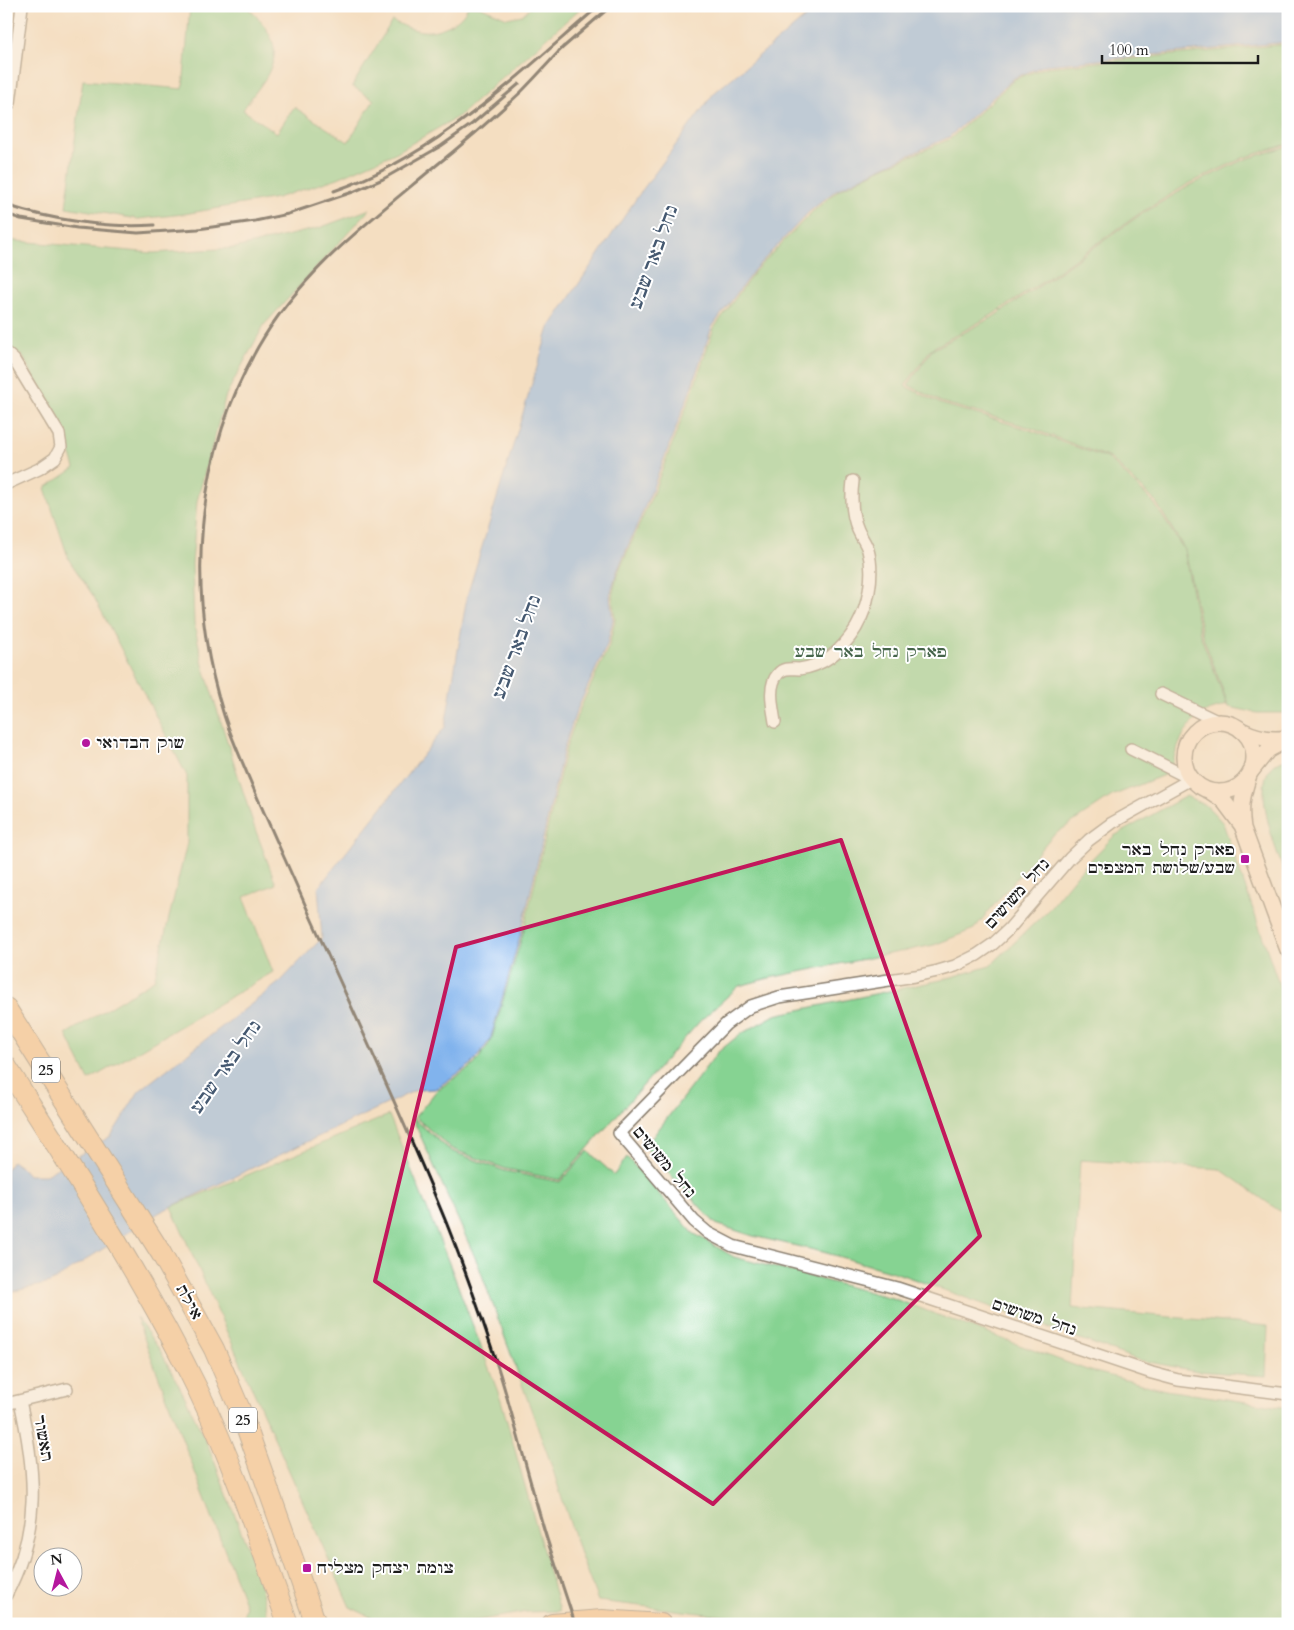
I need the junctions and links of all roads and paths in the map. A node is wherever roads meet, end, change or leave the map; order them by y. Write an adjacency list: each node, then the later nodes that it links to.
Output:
1 (22, 6): 2 (street)
2 (10, 103)
3 (6, 353): 5 (street)
4 (853, 481): 7 (street)
5 (6, 484)
6 (1161, 694): 8 (street)
7 (775, 722)
8 (1219, 722): 9 (street); 13 (street)
9 (1240, 729): 10 (street); 12 (street)
10 (1288, 738): 12 (street)
11 (1131, 749): 13 (street)
12 (1249, 775): 14 (street); 15 (street)
13 (1191, 780): 14 (street); 20 (street, נחל משושים)
14 (1211, 792): 15 (street)
15 (1243, 828): 16 (street)
16 (1288, 950)
17 (6, 1008): 25 (highway, אילת / 25)
18 (6, 1066): 23 (highway, אילת / 25)
19 (67, 1389): 21 (street)
20 (1288, 1394)
21 (20, 1401): 22 (street); 24 (street, תאשור)
22 (6, 1404)
23 (274, 1582): 26 (highway); 27 (highway, אילת / 25)
24 (6, 1595)
25 (306, 1595): 28 (highway, אילת / 25); 29 (highway)
26 (279, 1624)
27 (288, 1624)
28 (316, 1624)
29 (327, 1624)
30 (552, 1624): 31 (highway)
31 (661, 1624)

